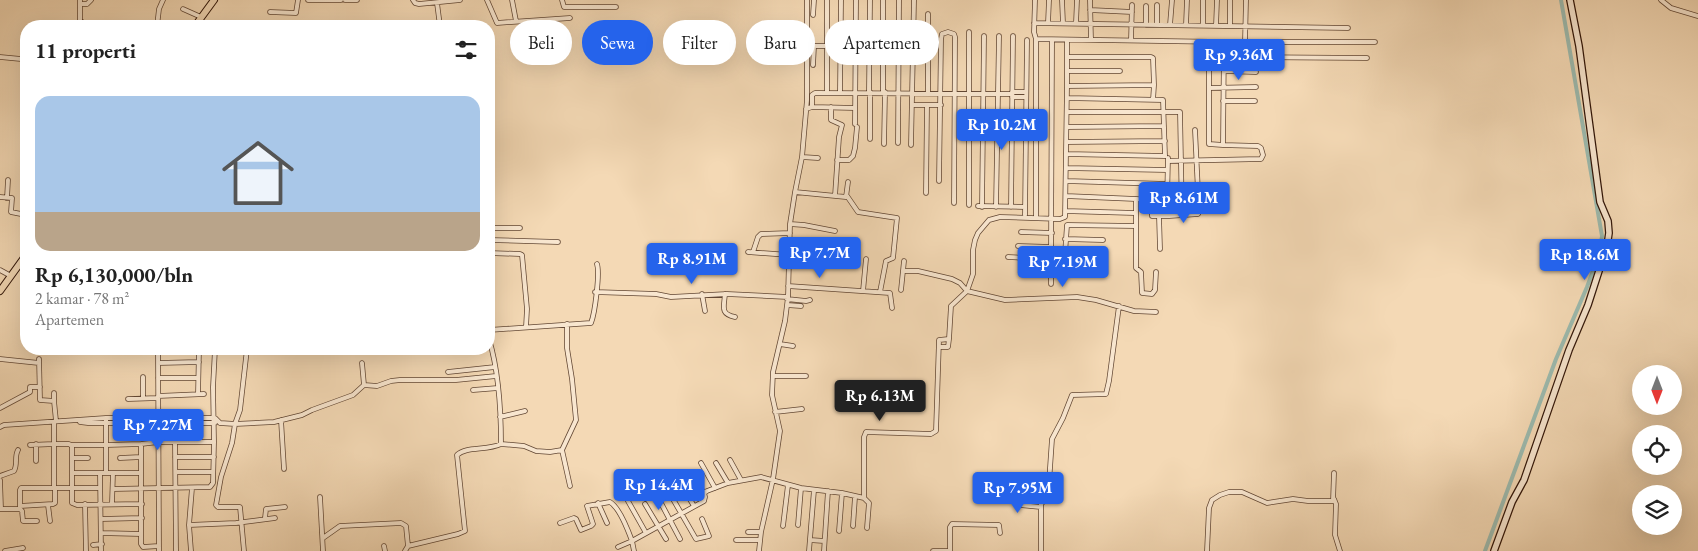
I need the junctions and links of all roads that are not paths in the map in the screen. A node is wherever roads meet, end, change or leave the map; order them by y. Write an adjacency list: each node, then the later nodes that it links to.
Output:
1 (90, 0): 37 (street)
2 (163, 0): 53 (street)
3 (214, 0): 50 (main road)
4 (298, 0): 45 (street)
5 (308, 0): 6 (street)
6 (330, 0): 7 (street)
7 (341, 0)
8 (345, 0): 9 (street)
9 (357, 0)
10 (412, 0): 38 (street)
11 (460, 0): 38 (street)
12 (486, 0): 58 (street)
13 (512, 0): 55 (street)
14 (562, 0): 42 (street)
15 (807, 0): 129 (street)
16 (814, 0): 48 (street)
17 (827, 0): 57 (street)
18 (841, 0): 104 (street)
19 (856, 0): 105 (street)
20 (870, 0): 106 (street)
21 (883, 0): 107 (street)
22 (899, 0): 108 (street)
23 (914, 0): 109 (street)
24 (1035, 0): 59 (street)
25 (1049, 0): 60 (street)
26 (1062, 0): 61 (street)
27 (1077, 0): 62 (street)
28 (1090, 0): 44 (street)
29 (1172, 0): 67 (street)
30 (1188, 0): 68 (street)
31 (1204, 0): 69 (street)
32 (1217, 0): 70 (street)
33 (1230, 0): 71 (street)
34 (1246, 0): 72 (street)
35 (1570, 0): 410 (street)
36 (1661, 0): 49 (street)
37 (80, 2): 52 (street)
38 (437, 3): 54 (street)
39 (1132, 5): 46 (street)
40 (1157, 5): 66 (street)
41 (1146, 6): 65 (street)
42 (616, 7)
43 (183, 9): 50 (street)
44 (1090, 10): 46 (street); 63 (street)
45 (270, 12)
46 (1132, 12): 64 (street)
47 (928, 14): 110 (street)
48 (813, 15)
49 (1698, 16)
50 (201, 18)
51 (570, 18): 56 (street)
52 (80, 20)
53 (157, 20)
54 (439, 20)
55 (516, 20)
56 (534, 20)
57 (827, 20)
58 (510, 21)
59 (1034, 23): 60 (street); 78 (street)
60 (1048, 23): 61 (street)
61 (1062, 23): 62 (street)
62 (1076, 24): 63 (street)
63 (1090, 24): 64 (street); 82 (street)
64 (1132, 24): 65 (street); 83 (street)
65 (1146, 24): 66 (street)
66 (1157, 25): 67 (street)
67 (1170, 25): 68 (street)
68 (1186, 25): 69 (street)
69 (1203, 25): 70 (street)
70 (1216, 26): 71 (street)
71 (1230, 26): 72 (street)
72 (1245, 26): 73 (street); 86 (street)
73 (1348, 28)
74 (970, 32): 113 (street)
75 (984, 36): 114 (street)
76 (999, 36): 115 (street)
77 (1013, 36): 116 (street)
78 (1036, 39): 80 (street); 118 (street)
79 (1027, 40): 117 (street)
80 (1052, 40): 81 (street); 180 (street)
81 (1067, 40): 82 (street); 89 (street)
82 (1091, 40): 83 (street)
83 (1131, 40): 84 (street)
84 (1209, 42): 85 (street); 101 (street)
85 (1224, 42): 86 (street); 90 (street)
86 (1245, 42): 87 (street)
87 (1375, 42)
88 (0, 56): 92 (street)
89 (1067, 57): 94 (street); 98 (street)
90 (1224, 57): 91 (street); 96 (street)
91 (1367, 58)
92 (20, 59)
93 (827, 65): 103 (street)
94 (1067, 71): 95 (street); 99 (street)
95 (1120, 71)
96 (1224, 71): 97 (street); 102 (street)
97 (1256, 72)
98 (1154, 85): 99 (street); 120 (street)
99 (1067, 86): 119 (street)
100 (1256, 87): 102 (street)
101 (1208, 88): 102 (street); 141 (street)
102 (1223, 88): 122 (street)
103 (827, 92): 104 (street); 126 (street)
104 (840, 92): 105 (street)
105 (855, 92): 106 (street); 128 (street)
106 (869, 92): 107 (street); 135 (street)
107 (884, 92): 108 (street); 139 (street)
108 (899, 92): 109 (street); 138 (street)
109 (912, 92): 110 (street); 123 (street)
110 (928, 93): 111 (street)
111 (941, 93): 112 (street); 112 (street); 125 (street)
112 (955, 93): 113 (street); 167 (street)
113 (969, 93): 114 (street); 168 (street)
114 (984, 94): 115 (street); 169 (street)
115 (998, 94): 116 (street); 169 (street)
116 (1012, 95): 117 (street); 170 (street)
117 (1026, 95): 118 (street); 171 (street)
118 (1037, 95): 179 (street)
119 (1067, 98): 120 (street); 131 (street)
120 (1153, 100): 130 (street)
121 (1255, 100): 122 (street)
122 (1223, 101): 141 (street)
123 (912, 104): 124 (street); 140 (street)
124 (927, 105): 125 (street); 158 (street)
125 (941, 105): 153 (street)
126 (812, 107): 127 (street); 129 (street)
127 (831, 108): 128 (street); 146 (street)
128 (855, 108): 146 (street)
129 (806, 109): 144 (street)
130 (1164, 111): 131 (street); 132 (street); 148 (street)
131 (1067, 112): 133 (street)
132 (1164, 126): 133 (street); 136 (street)
133 (1067, 127): 137 (street)
134 (1195, 130): 149 (street)
135 (870, 139)
136 (1165, 141): 137 (street); 143 (street)
137 (1066, 142): 142 (street)
138 (898, 143)
139 (884, 144)
140 (911, 145)
141 (1223, 145): 149 (street)
142 (1066, 154): 143 (street); 150 (street)
143 (1165, 156): 147 (street)
144 (802, 157): 145 (street); 157 (street)
145 (818, 158)
146 (837, 160): 159 (street)
147 (1168, 161): 148 (street); 151 (street)
148 (1181, 161): 149 (street); 176 (street)
149 (1196, 161): 176 (street)
150 (1066, 168): 151 (street); 154 (street)
151 (1167, 170): 156 (street)
152 (8, 180): 163 (street)
153 (939, 181)
154 (1066, 181): 156 (street); 161 (street)
155 (848, 182): 160 (street)
156 (1167, 184): 166 (street)
157 (795, 192): 159 (street); 181 (street)
158 (926, 193)
159 (835, 196): 160 (street)
160 (847, 196): 220 (street)
161 (1066, 196): 164 (street); 172 (street)
162 (0, 197): 163 (street)
163 (7, 198): 174 (street)
164 (1136, 198): 165 (street); 173 (street)
165 (1152, 198): 166 (street); 177 (street)
166 (1167, 201): 178 (street)
167 (954, 203)
168 (969, 205)
169 (996, 207): 170 (street)
170 (1011, 207): 171 (street)
171 (1025, 208): 175 (street)
172 (1065, 211): 173 (street); 180 (street)
173 (1136, 213): 182 (street)
174 (20, 214)
175 (1025, 215)
176 (1182, 215): 178 (street)
177 (1159, 216): 178 (street); 196 (street)
178 (1169, 216)
179 (1036, 218): 180 (street); 218 (street)
180 (1052, 218): 187 (street)
181 (790, 224): 185 (street); 188 (street)
182 (1136, 226): 189 (street); 211 (street)
183 (495, 228): 184 (street)
184 (520, 228)
185 (835, 231)
186 (1021, 232): 187 (street)
187 (1052, 233): 195 (street)
188 (790, 234): 201 (street); 201 (street)
189 (1065, 239): 191 (street); 200 (street)
190 (495, 240): 192 (street)
191 (1103, 240)
192 (558, 242)
193 (1018, 246): 194 (street)
194 (1029, 246): 195 (street); 202 (street)
195 (1051, 247): 198 (street)
196 (1160, 249)
197 (495, 252): 233 (street)
198 (1051, 253): 200 (street); 207 (street)
199 (1102, 253): 200 (street)
200 (1065, 254)
201 (789, 255): 214 (street)
202 (1008, 257)
203 (866, 259): 217 (street)
204 (904, 261): 210 (street)
205 (20, 263): 212 (main road)
206 (597, 264): 219 (street)
207 (1051, 267): 208 (street); 213 (street)
208 (1079, 268)
209 (0, 270): 212 (street)
210 (903, 271): 215 (street); 218 (street)
211 (1156, 272)
212 (11, 276): 216 (main road)
213 (1051, 284)
214 (788, 286): 217 (street); 223 (street)
215 (901, 290)
216 (0, 291)
217 (864, 291): 220 (street)
218 (968, 291): 227 (street); 235 (street)
219 (595, 292): 221 (street); 232 (street)
220 (880, 292): 228 (street)
221 (702, 294): 222 (street); 229 (street)
222 (725, 294): 223 (street); 231 (street)
223 (787, 298): 224 (street); 225 (street)
224 (810, 300)
225 (787, 305): 226 (street); 236 (street)
226 (801, 306)
227 (1119, 306): 230 (street); 350 (street)
228 (892, 308)
229 (705, 311)
230 (1156, 312)
231 (735, 317)
232 (567, 324): 233 (street); 290 (street)
233 (526, 327): 234 (street)
234 (495, 330)
235 (949, 339): 238 (street); 238 (street)
236 (780, 344): 237 (street); 251 (street)
237 (793, 346)
238 (939, 347): 337 (street)
239 (158, 355): 246 (street)
240 (199, 355): 245 (street)
241 (215, 355): 275 (street)
242 (247, 355): 277 (street)
243 (492, 355): 248 (street)
244 (0, 359): 257 (street)
245 (198, 362): 246 (street); 255 (street)
246 (158, 363): 254 (street)
247 (362, 363): 256 (street)
248 (494, 367): 249 (street); 250 (street)
249 (448, 372)
250 (496, 376): 256 (street); 258 (street)
251 (773, 376): 252 (street); 270 (street)
252 (806, 376)
253 (143, 377): 264 (street)
254 (158, 378): 255 (street); 263 (street)
255 (198, 378): 261 (street)
256 (364, 385): 273 (street)
257 (40, 387): 266 (street); 267 (street)
258 (498, 388): 259 (street); 271 (street)
259 (473, 390)
260 (54, 393): 266 (street)
261 (198, 394): 262 (street); 263 (street)
262 (204, 394)
263 (158, 397): 264 (street); 272 (street)
264 (143, 398): 265 (street)
265 (128, 399)
266 (54, 401): 276 (street)
267 (0, 408)
268 (802, 409): 270 (street)
269 (525, 411): 271 (street)
270 (775, 412): 315 (street)
271 (500, 417): 285 (street)
272 (158, 420): 274 (street); 275 (street); 279 (street)
273 (280, 420): 277 (street); 301 (street)
274 (106, 421): 276 (street); 288 (street)
275 (216, 421): 277 (street); 281 (street)
276 (55, 422): 278 (street); 283 (street)
277 (234, 424): 362 (street)
278 (0, 427)
279 (158, 442): 280 (street); 284 (street); 330 (street)
280 (175, 442): 281 (street); 291 (street)
281 (214, 442): 292 (street)
282 (36, 444): 283 (street); 286 (street); 298 (street)
283 (54, 444): 287 (street); 320 (street)
284 (141, 444): 288 (street); 296 (street)
285 (501, 444): 290 (street); 388 (street)
286 (30, 445)
287 (71, 445): 288 (street); 293 (street)
288 (106, 445): 306 (street)
289 (18, 450): 311 (street)
290 (562, 450): 319 (street)
291 (175, 457): 292 (street); 302 (street)
292 (214, 457): 303 (street)
293 (72, 458): 294 (street); 304 (street)
294 (88, 458)
295 (120, 458): 296 (street)
296 (142, 458): 308 (street)
297 (730, 460): 314 (street)
298 (36, 461)
299 (701, 463): 326 (street)
300 (716, 463): 317 (street)
301 (284, 469)
302 (176, 472): 303 (street); 323 (street)
303 (213, 472): 324 (street)
304 (72, 473): 305 (street); 321 (street)
305 (100, 473): 306 (street); 322 (street)
306 (106, 473): 307 (street)
307 (113, 473): 308 (street); 328 (street)
308 (142, 473): 329 (street)
309 (1334, 473): 339 (street)
310 (691, 475): 333 (street)
311 (0, 476)
312 (0, 480): 352 (street)
313 (662, 480): 353 (street)
314 (741, 480): 315 (street); 317 (street)
315 (773, 480): 318 (street); 373 (street)
316 (680, 483): 348 (street)
317 (728, 483): 326 (street)
318 (788, 484): 327 (street); 367 (street)
319 (570, 486)
320 (54, 488): 321 (street); 347 (street); 351 (street)
321 (72, 488): 322 (street); 344 (street)
322 (100, 488): 341 (street)
323 (176, 488): 324 (street); 330 (street); 395 (street)
324 (192, 488): 365 (street)
325 (652, 488): 358 (street)
326 (715, 488): 333 (street)
327 (801, 488): 331 (street); 366 (street)
328 (113, 489): 329 (street); 342 (street)
329 (142, 489): 330 (street); 345 (street)
330 (158, 489): 391 (street)
331 (814, 490): 332 (street); 383 (street)
332 (828, 491): 334 (street); 385 (street)
333 (704, 493): 348 (street)
334 (842, 493): 336 (street); 371 (street)
335 (320, 497): 378 (street)
336 (855, 497): 337 (street); 368 (street)
337 (864, 498): 370 (street)
338 (1014, 499): 350 (street)
339 (1334, 499): 408 (street); 409 (street)
340 (628, 501): 375 (street)
341 (100, 503): 342 (street); 344 (street); 357 (street)
342 (112, 503): 345 (street)
343 (598, 503): 363 (street); 364 (street); 384 (street)
344 (85, 504): 393 (street)
345 (142, 504): 354 (street)
346 (644, 504): 369 (street)
347 (48, 505): 351 (street); 361 (street)
348 (694, 506): 353 (street)
349 (285, 507): 355 (street)
350 (1041, 507): 407 (street)
351 (20, 508): 352 (street); 360 (street)
352 (1, 509)
353 (681, 512): 358 (street); 359 (street)
354 (142, 518): 357 (street); 377 (street)
355 (265, 518): 356 (street); 362 (street)
356 (275, 518)
357 (101, 519): 374 (street)
358 (670, 519): 369 (street); 380 (street)
359 (702, 520)
360 (37, 521)
361 (50, 521)
362 (241, 523): 365 (street); 397 (street)
363 (560, 523)
364 (607, 523)
365 (189, 525): 396 (street)
366 (798, 525)
367 (783, 526)
368 (854, 526)
369 (658, 527): 375 (street); 379 (street)
370 (867, 528)
371 (839, 530)
372 (748, 532): 373 (street)
373 (760, 532): 382 (street)
374 (101, 533): 377 (street); 386 (street)
375 (646, 533): 384 (street)
376 (1000, 533): 405 (street)
377 (142, 534): 391 (street)
378 (323, 538): 388 (street); 398 (street)
379 (666, 539)
380 (680, 539)
381 (736, 540): 382 (street)
382 (760, 540): 401 (street)
383 (810, 540): 385 (street); 402 (street)
384 (632, 541): 389 (street); 400 (street)
385 (824, 541): 403 (street)
386 (102, 544): 387 (street); 394 (street)
387 (94, 545)
388 (408, 546): 399 (street)
389 (618, 547)
390 (23, 548): 392 (street)
391 (159, 548)
392 (5, 551)
393 (86, 551)
394 (102, 551)
395 (176, 551)
396 (190, 551)
397 (244, 551)
398 (323, 551)
399 (405, 551)
400 (634, 551)
401 (759, 551)
402 (809, 551)
403 (824, 551)
404 (933, 551): 405 (street)
405 (950, 551): 406 (street)
406 (955, 551)
407 (1041, 551)
408 (1207, 551)
409 (1340, 551)
410 (1494, 551)

